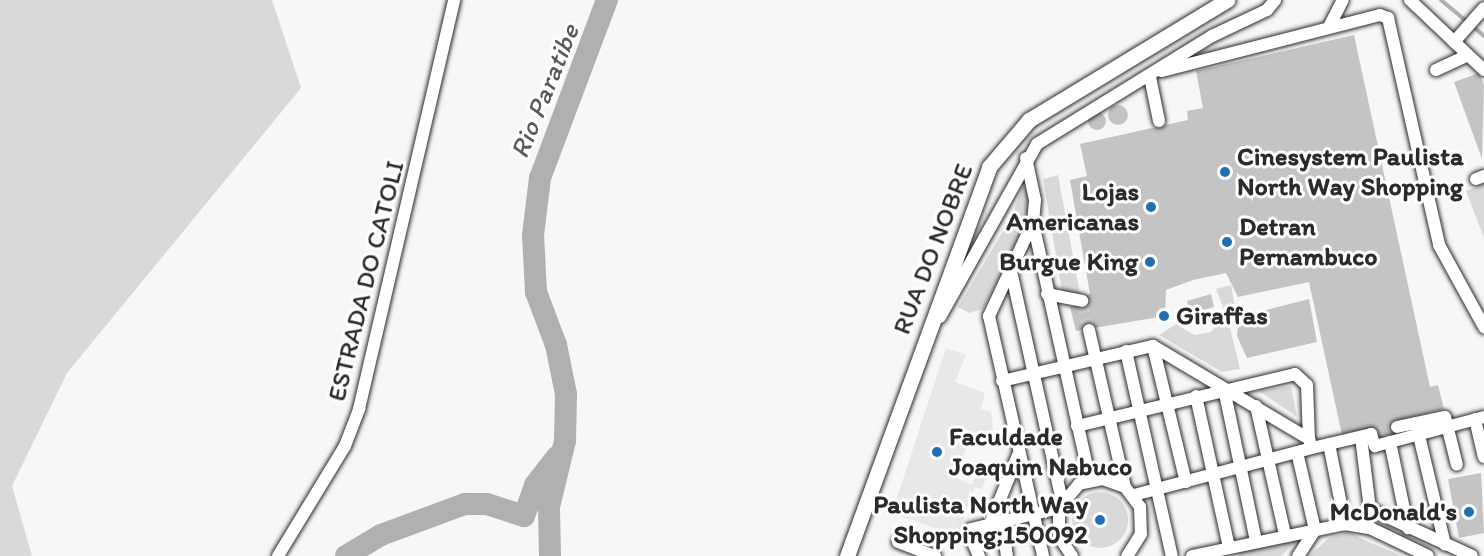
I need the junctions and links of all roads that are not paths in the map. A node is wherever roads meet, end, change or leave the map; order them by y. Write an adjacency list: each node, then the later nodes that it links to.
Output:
1 (454, 0): 70 (street, ESTRADA DO CATOLI)
2 (1227, 0): 26 (main road, RUA DO NOBRE)
3 (1275, 0): 8 (street)
4 (1343, 0): 7 (street)
5 (1410, 0): 9 (street)
6 (1480, 13): 9 (street)
7 (1329, 27): 11 (street); 22 (street)
8 (1212, 36): 11 (street); 14 (street)
9 (1454, 42): 10 (street)
10 (1468, 55): 12 (street); 13 (street)
11 (1217, 56): 14 (street)
12 (1436, 70)
13 (1484, 70)
14 (1162, 71): 15 (street)
15 (1150, 77): 16 (street); 17 (street)
16 (1159, 121)
17 (1026, 158): 18 (street); 26 (street)
18 (1033, 222): 19 (street); 20 (street)
19 (1011, 271): 29 (street); 30 (street)
20 (1047, 294): 21 (street); 28 (street)
21 (1082, 301)
22 (1484, 327)
23 (1089, 330): 27 (street)
24 (1153, 346): 25 (street); 31 (street); 33 (street)
25 (1126, 351): 27 (street); 35 (street)
26 (920, 352): 71 (main road, RUA DO NOBRE)
27 (1097, 358): 28 (street); 36 (street)
28 (1062, 367): 29 (street); 39 (street)
29 (1031, 373): 30 (street); 57 (street)
30 (1002, 381): 47 (street)
31 (1224, 389): 32 (street); 34 (street); 44 (street); 51 (street)
32 (1196, 396): 33 (street); 52 (street)
33 (1168, 403): 35 (street); 54 (street)
34 (1256, 406): 44 (street); 49 (street)
35 (1138, 411): 36 (street); 55 (street)
36 (1111, 418): 39 (street); 56 (street)
37 (1480, 418): 38 (street); 48 (street)
38 (1446, 422): 41 (street); 50 (street)
39 (1077, 426): 53 (street)
40 (1397, 428): 41 (street)
41 (1417, 429): 43 (street); 68 (street)
42 (1362, 437): 43 (street); 45 (street); 58 (street)
43 (1390, 442): 62 (street)
44 (1310, 444): 45 (street); 46 (street)
45 (1329, 444): 61 (street)
46 (1297, 452): 49 (street); 64 (street)
47 (1018, 455): 59 (street); 60 (street)
48 (1484, 456)
49 (1269, 460): 51 (street); 65 (street)
50 (1457, 465)
51 (1240, 467): 52 (street); 66 (street)
52 (1212, 475): 54 (street); 69 (street)
53 (1090, 480): 56 (street); 57 (street)
54 (1186, 482): 55 (street)
55 (1157, 490): 56 (street); 78 (street)
56 (1130, 491): 77 (street)
57 (1060, 504): 59 (street); 76 (street)
58 (1370, 509): 62 (street); 63 (street)
59 (1031, 514): 60 (street); 75 (street)
60 (996, 523): 73 (street); 74 (street)
61 (1345, 524): 63 (street); 64 (street)
62 (1408, 528): 68 (street)
63 (1372, 529): 81 (street)
64 (1315, 530): 65 (street); 80 (street)
65 (1285, 535): 66 (street)
66 (1256, 541): 69 (street)
67 (898, 542): 72 (street)
68 (1445, 545): 82 (street)
69 (1229, 547): 79 (street)
70 (278, 556)
71 (847, 556)
72 (935, 556)
73 (979, 556)
74 (1007, 556)
75 (1043, 556)
76 (1072, 556)
77 (1127, 556)
78 (1172, 556)
79 (1192, 556)
80 (1298, 556)
81 (1428, 556)
82 (1472, 556)

